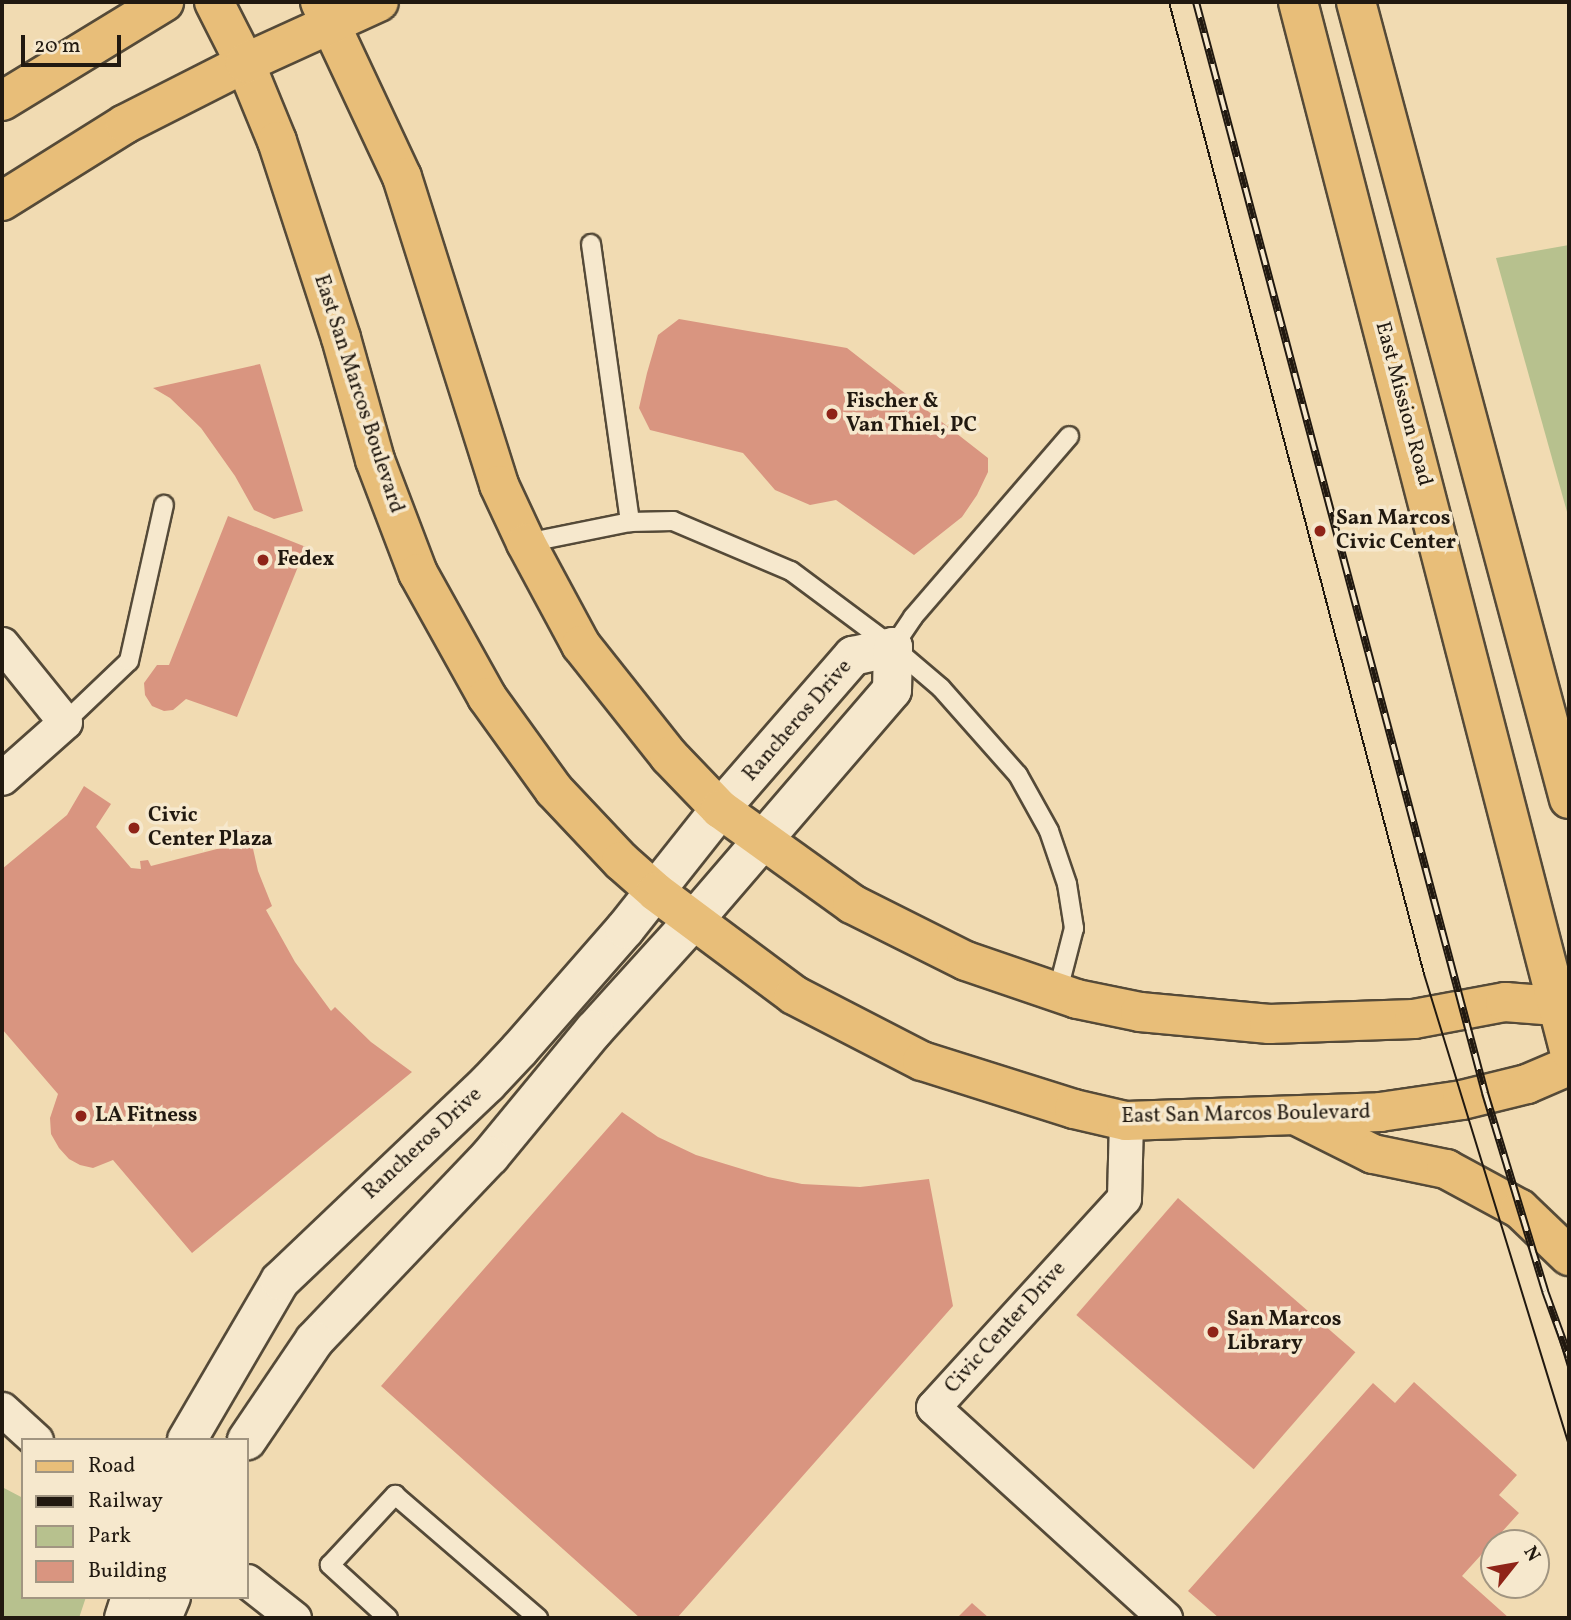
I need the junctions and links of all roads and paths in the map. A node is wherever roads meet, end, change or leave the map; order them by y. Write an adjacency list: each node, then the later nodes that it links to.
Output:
1 (164, 2): 8 (main road)
2 (214, 2): 7 (main road, East San Marcos Boulevard)
3 (379, 2): 6 (main road)
4 (1298, 2): 25 (main road, East Mission Road)
5 (1356, 2): 19 (main road)
6 (326, 12): 7 (main road); 14 (main road)
7 (245, 63): 9 (main road); 22 (main road, East San Marcos Boulevard)
8 (2, 101)
9 (2, 201)
10 (591, 244): 13 (lane)
11 (1069, 436): 16 (lane)
12 (164, 505): 17 (lane)
13 (630, 522): 14 (lane); 16 (lane)
14 (526, 543): 20 (main road)
15 (2, 645): 17 (street)
16 (893, 647): 20 (main road, Rancheros Drive); 21 (main road); 24 (lane)
17 (65, 722): 18 (street)
18 (2, 778)
19 (1569, 799)
20 (720, 809): 21 (main road); 22 (main road, Rancheros Drive)
21 (762, 839): 23 (main road); 24 (main road)
22 (656, 892): 23 (main road, East San Marcos Boulevard); 33 (main road, Rancheros Drive)
23 (693, 921): 29 (main road, East San Marcos Boulevard); 34 (main road)
24 (1058, 994): 25 (main road)
25 (1564, 1006): 26 (main road, East Mission Road)
26 (1569, 1050)
27 (1569, 1066): 28 (main road, East San Marcos Boulevard)
28 (1295, 1115): 29 (main road, East San Marcos Boulevard); 30 (main road)
29 (1126, 1121): 43 (street, Civic Center Drive)
30 (1569, 1256)
31 (2, 1409): 32 (street)
32 (34, 1438)
33 (188, 1438)
34 (248, 1439)
35 (248, 1582): 40 (street)
36 (130, 1599): 38 (main road)
37 (170, 1599): 39 (main road)
38 (124, 1618)
39 (162, 1618)
40 (294, 1618)
41 (388, 1618): 42 (lane)
42 (538, 1618)
43 (1165, 1618)

